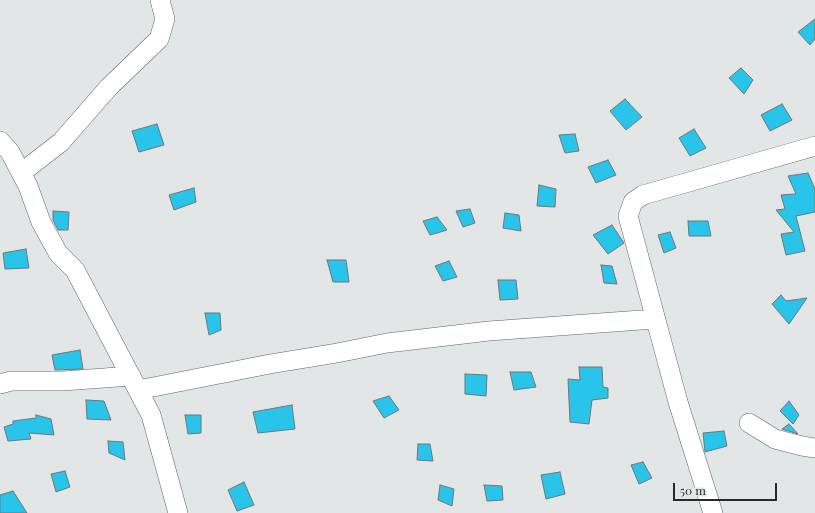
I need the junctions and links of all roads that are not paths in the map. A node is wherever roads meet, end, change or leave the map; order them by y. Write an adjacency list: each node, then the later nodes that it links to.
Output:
1 (160, 0): 4 (street)
2 (0, 141): 4 (street)
3 (815, 146): 5 (street)
4 (21, 173): 6 (street)
5 (655, 319): 6 (street); 11 (street)
6 (135, 383): 7 (street); 10 (street)
7 (0, 384)
8 (749, 423): 9 (street)
9 (815, 448)
10 (178, 513)
11 (714, 513)

